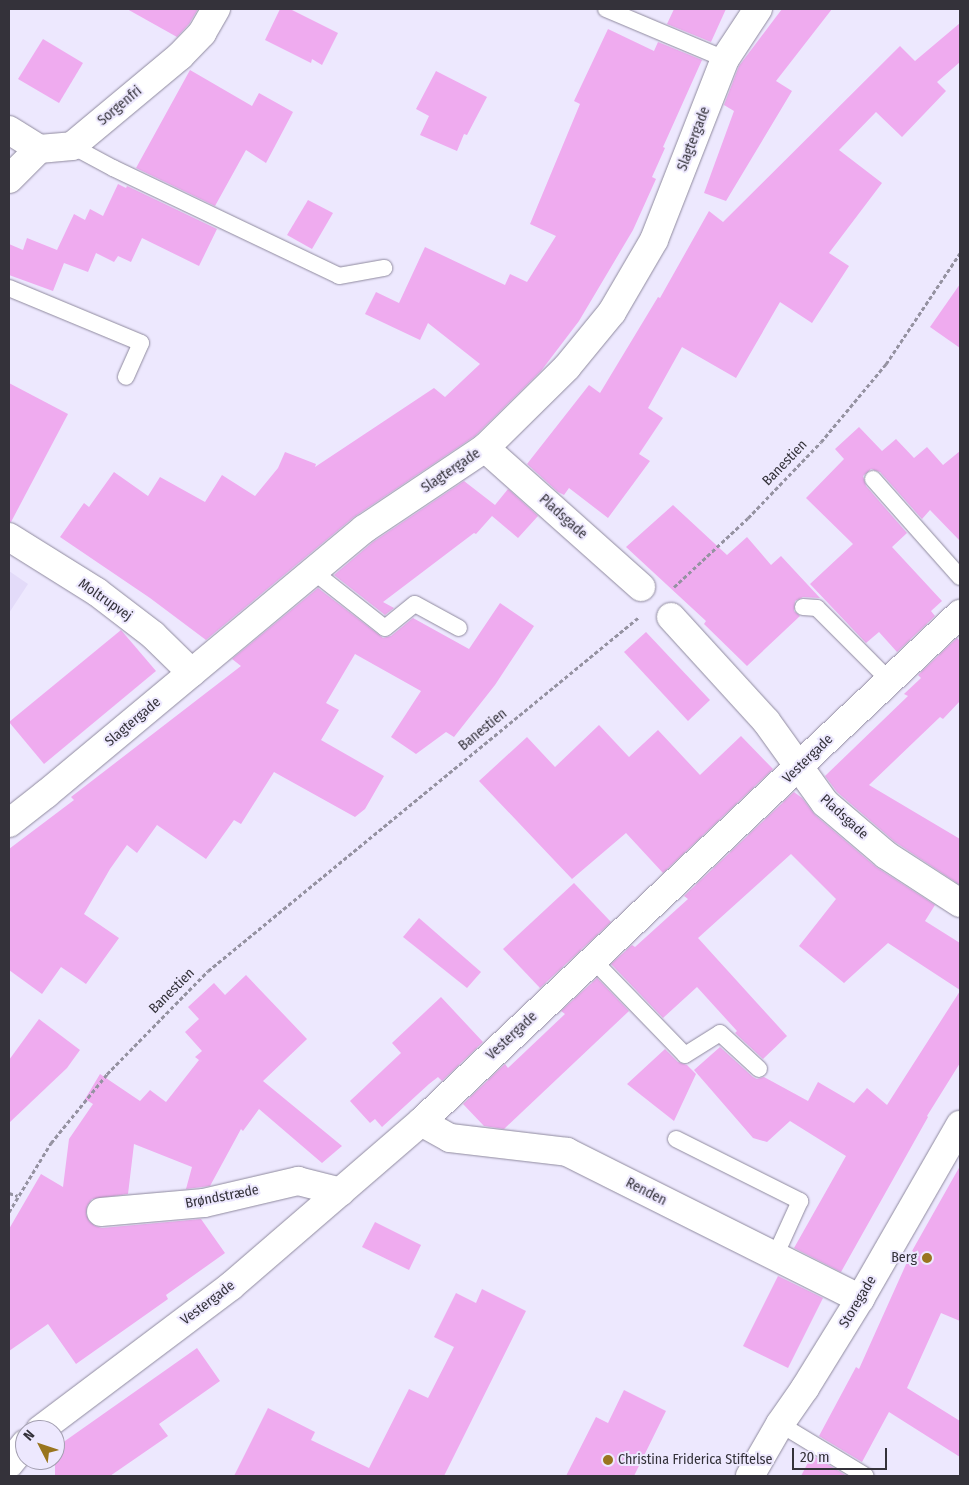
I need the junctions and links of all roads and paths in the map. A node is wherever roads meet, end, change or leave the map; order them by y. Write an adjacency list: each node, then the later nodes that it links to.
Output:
1 (216, 9): 6 (street, Sorgenfri)
2 (606, 9): 4 (lane)
3 (758, 9): 4 (street, Slagtergade)
4 (725, 60): 13 (street, Slagtergade)
5 (9, 130): 7 (street)
6 (72, 146): 7 (street); 10 (lane)
7 (39, 149): 8 (street)
8 (9, 179)
9 (960, 253): 19 (path, Banestien)
10 (384, 268)
11 (9, 288): 12 (lane)
12 (126, 376)
13 (485, 448): 16 (street, Slagtergade); 18 (street, Pladsgade)
14 (873, 480): 17 (lane)
15 (9, 537): 25 (street, Moltrupvej)
16 (314, 572): 24 (lane); 25 (street, Slagtergade)
17 (960, 577)
18 (641, 587)
19 (670, 590)
20 (802, 607): 26 (lane)
21 (960, 614): 26 (street, Vestergade)
22 (641, 615): 37 (path, Banestien)
23 (671, 617): 27 (street, Pladsgade)
24 (459, 628)
25 (192, 673): 28 (street, Slagtergade)
26 (890, 681): 27 (street, Vestergade)
27 (799, 768): 29 (street, Pladsgade); 30 (street, Vestergade)
28 (9, 823)
29 (960, 903)
30 (593, 960): 31 (lane); 32 (street, Vestergade)
31 (760, 1069)
32 (421, 1122): 35 (street, Vestergade); 40 (street, Renden)
33 (676, 1139): 40 (lane)
34 (957, 1139): 41 (street, Storegade)
35 (341, 1192): 39 (street, Brøndstræde); 42 (street, Vestergade)
36 (9, 1193): 37 (path)
37 (18, 1196): 38 (path, Banestien)
38 (9, 1212)
39 (101, 1212)
40 (775, 1256): 41 (street, Renden)
41 (860, 1299): 43 (street, Storegade)
42 (53, 1420)
43 (780, 1424): 44 (street, Storegade); 45 (lane)
44 (750, 1476)
45 (866, 1476)

